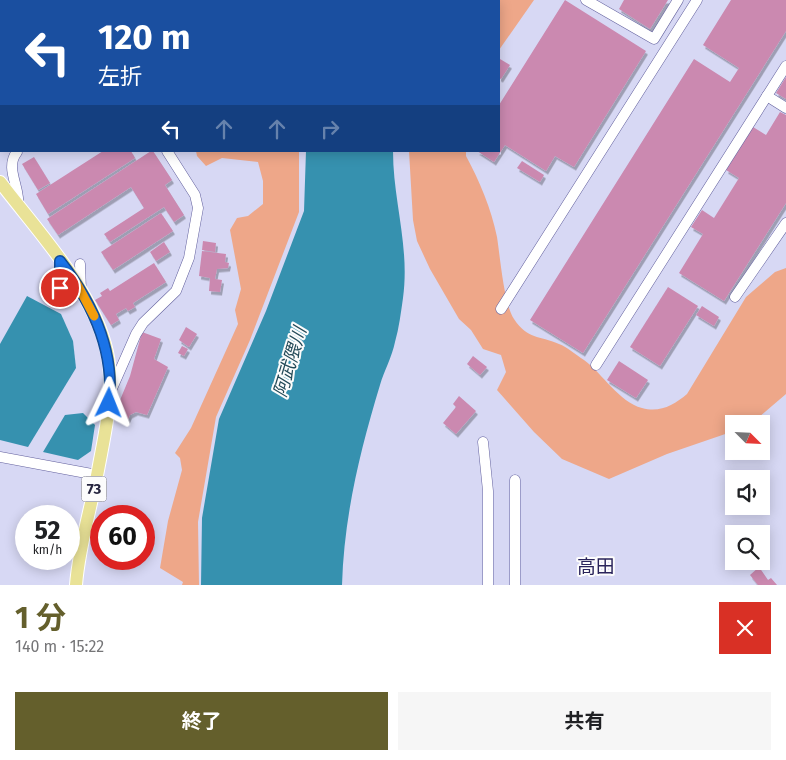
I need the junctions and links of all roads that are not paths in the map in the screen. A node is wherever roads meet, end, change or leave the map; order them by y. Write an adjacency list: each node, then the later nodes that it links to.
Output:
1 (586, 0): 2 (street)
2 (678, 0)
3 (697, 0): 17 (street)
4 (786, 66): 5 (street)
5 (767, 96): 6 (street); 18 (street)
6 (786, 108)
7 (17, 152): 10 (street)
8 (168, 152): 19 (street)
9 (0, 182): 10 (main road, 73)
10 (18, 206): 12 (main road, 73)
11 (786, 223): 16 (street)
12 (60, 261): 14 (street); 15 (main road, 73)
13 (80, 264): 15 (street)
14 (60, 288)
15 (81, 291): 19 (main road, 73)
16 (735, 297)
17 (501, 309)
18 (596, 366)
19 (110, 394): 22 (main road, 73)
20 (483, 442): 25 (street)
21 (0, 457): 22 (street)
22 (97, 475): 24 (main road, 73)
23 (515, 480): 26 (street)
24 (76, 585)
25 (488, 585)
26 (515, 585)

